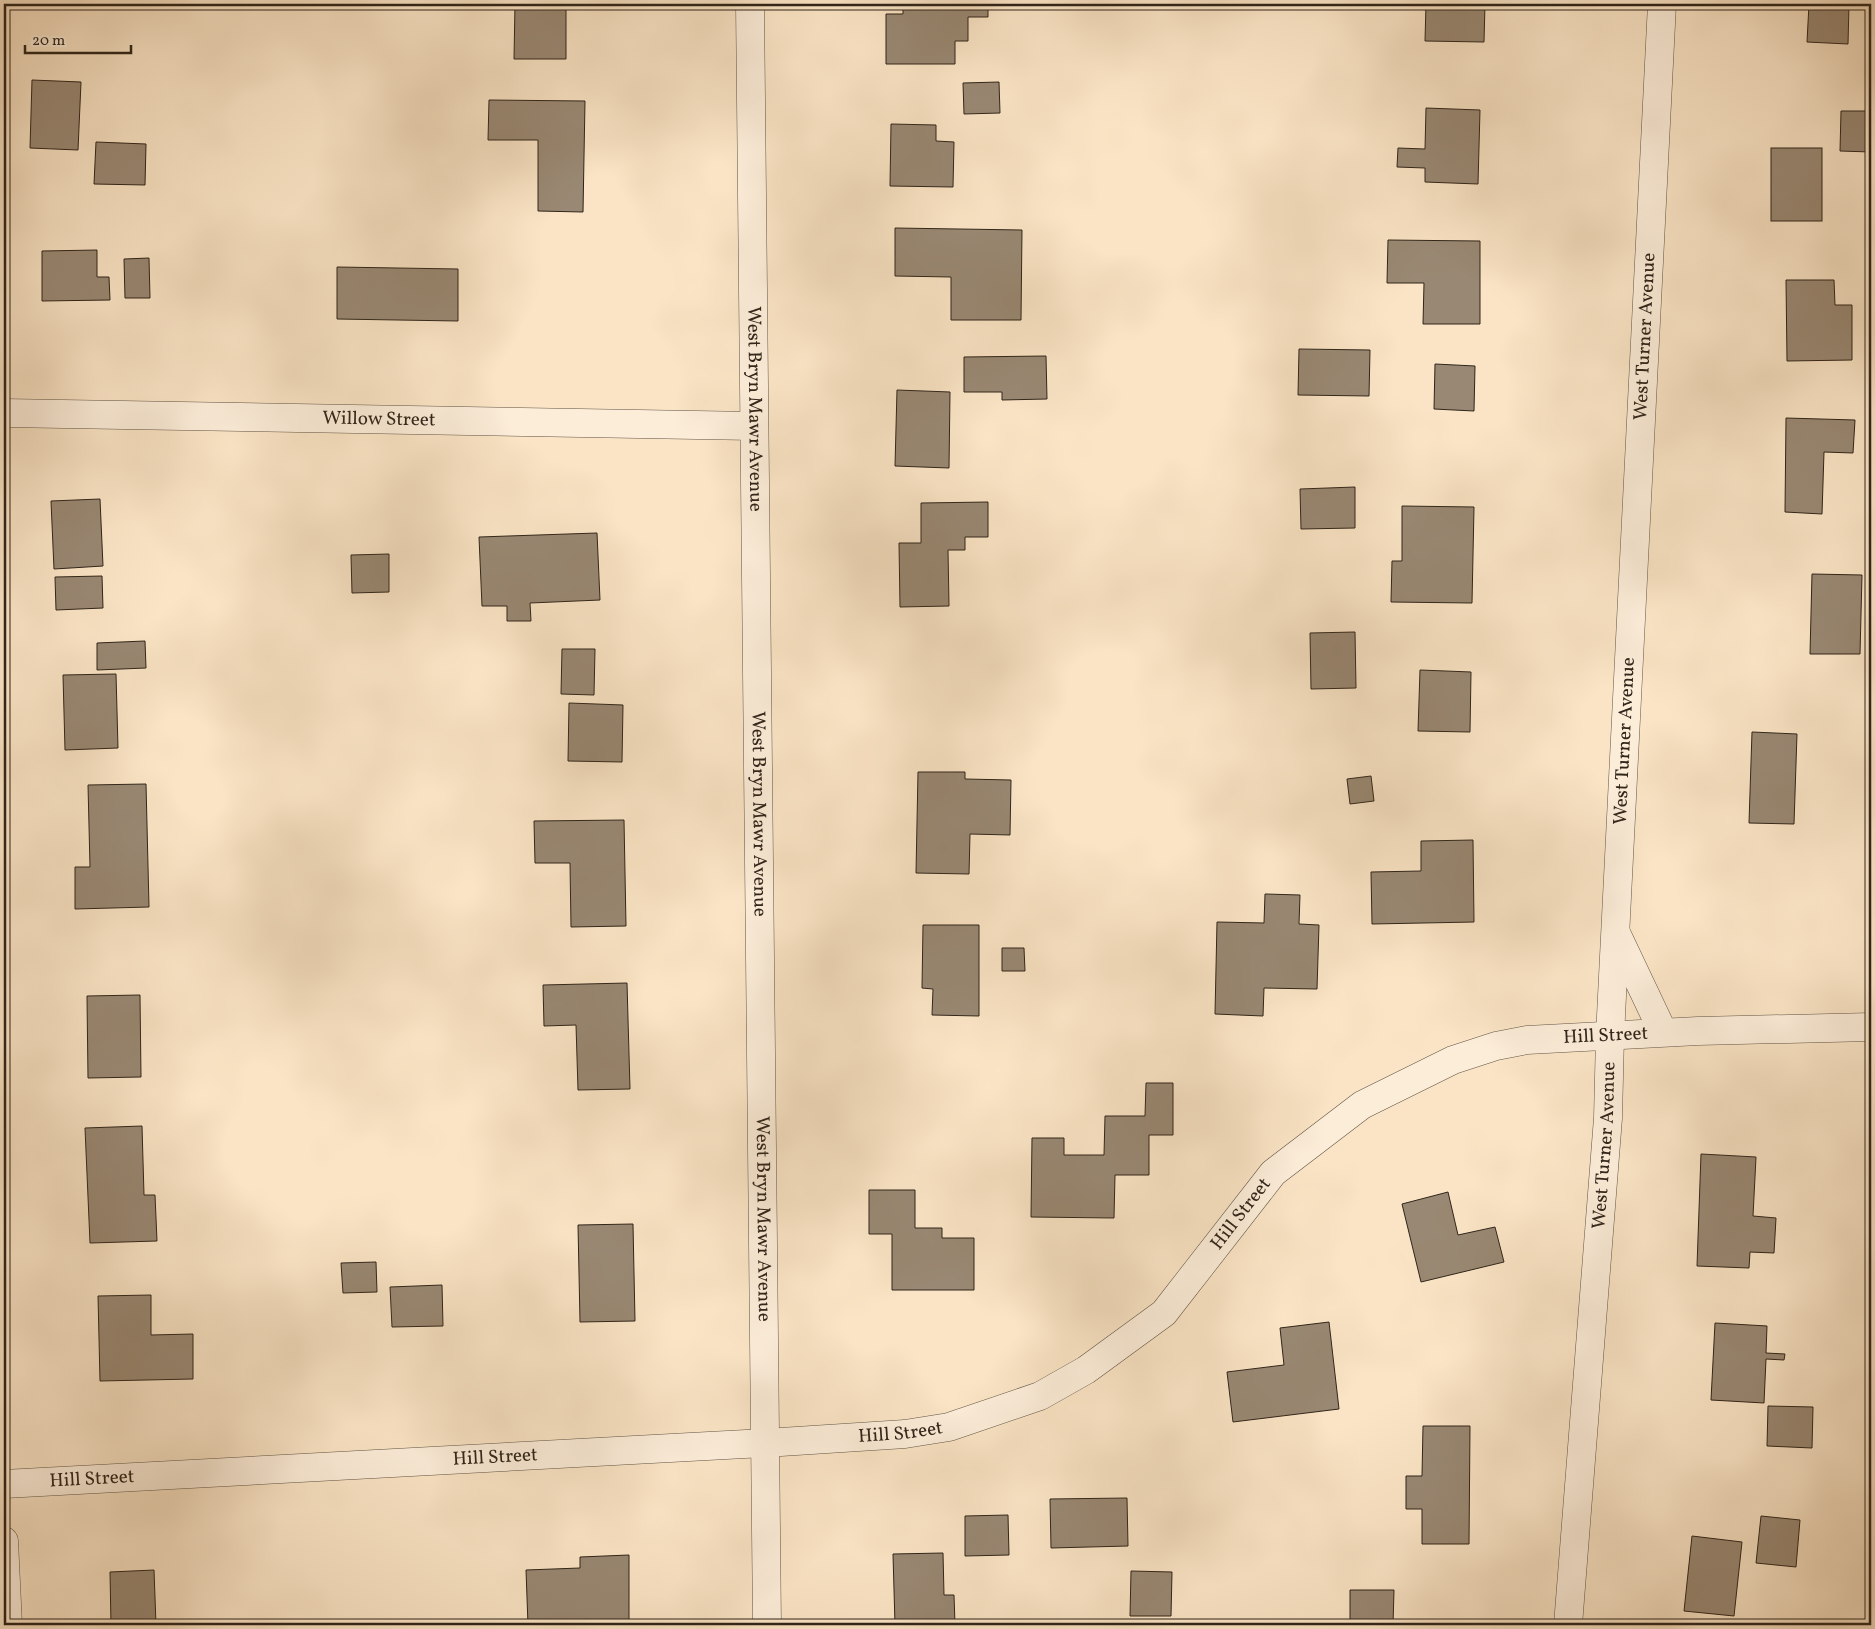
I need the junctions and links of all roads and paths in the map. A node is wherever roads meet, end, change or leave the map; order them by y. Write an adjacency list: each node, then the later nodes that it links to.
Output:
1 (750, 4): 4 (street, West Bryn Mawr Avenue)
2 (1662, 4): 5 (street, West Turner Avenue)
3 (4, 413): 4 (street, Willow Street)
4 (754, 426): 9 (street, West Bryn Mawr Avenue)
5 (1615, 932): 7 (street, Hill Street); 8 (street, West Turner Avenue)
6 (1871, 1026): 7 (street, Hill Street)
7 (1663, 1032): 8 (street, Hill Street)
8 (1610, 1036): 9 (street, Hill Street); 14 (street, West Turner Avenue)
9 (765, 1443): 10 (street, Hill Street); 13 (street, West Bryn Mawr Avenue)
10 (4, 1484)
11 (4, 1541): 12 (street)
12 (8, 1625)
13 (767, 1625)
14 (1568, 1625)

